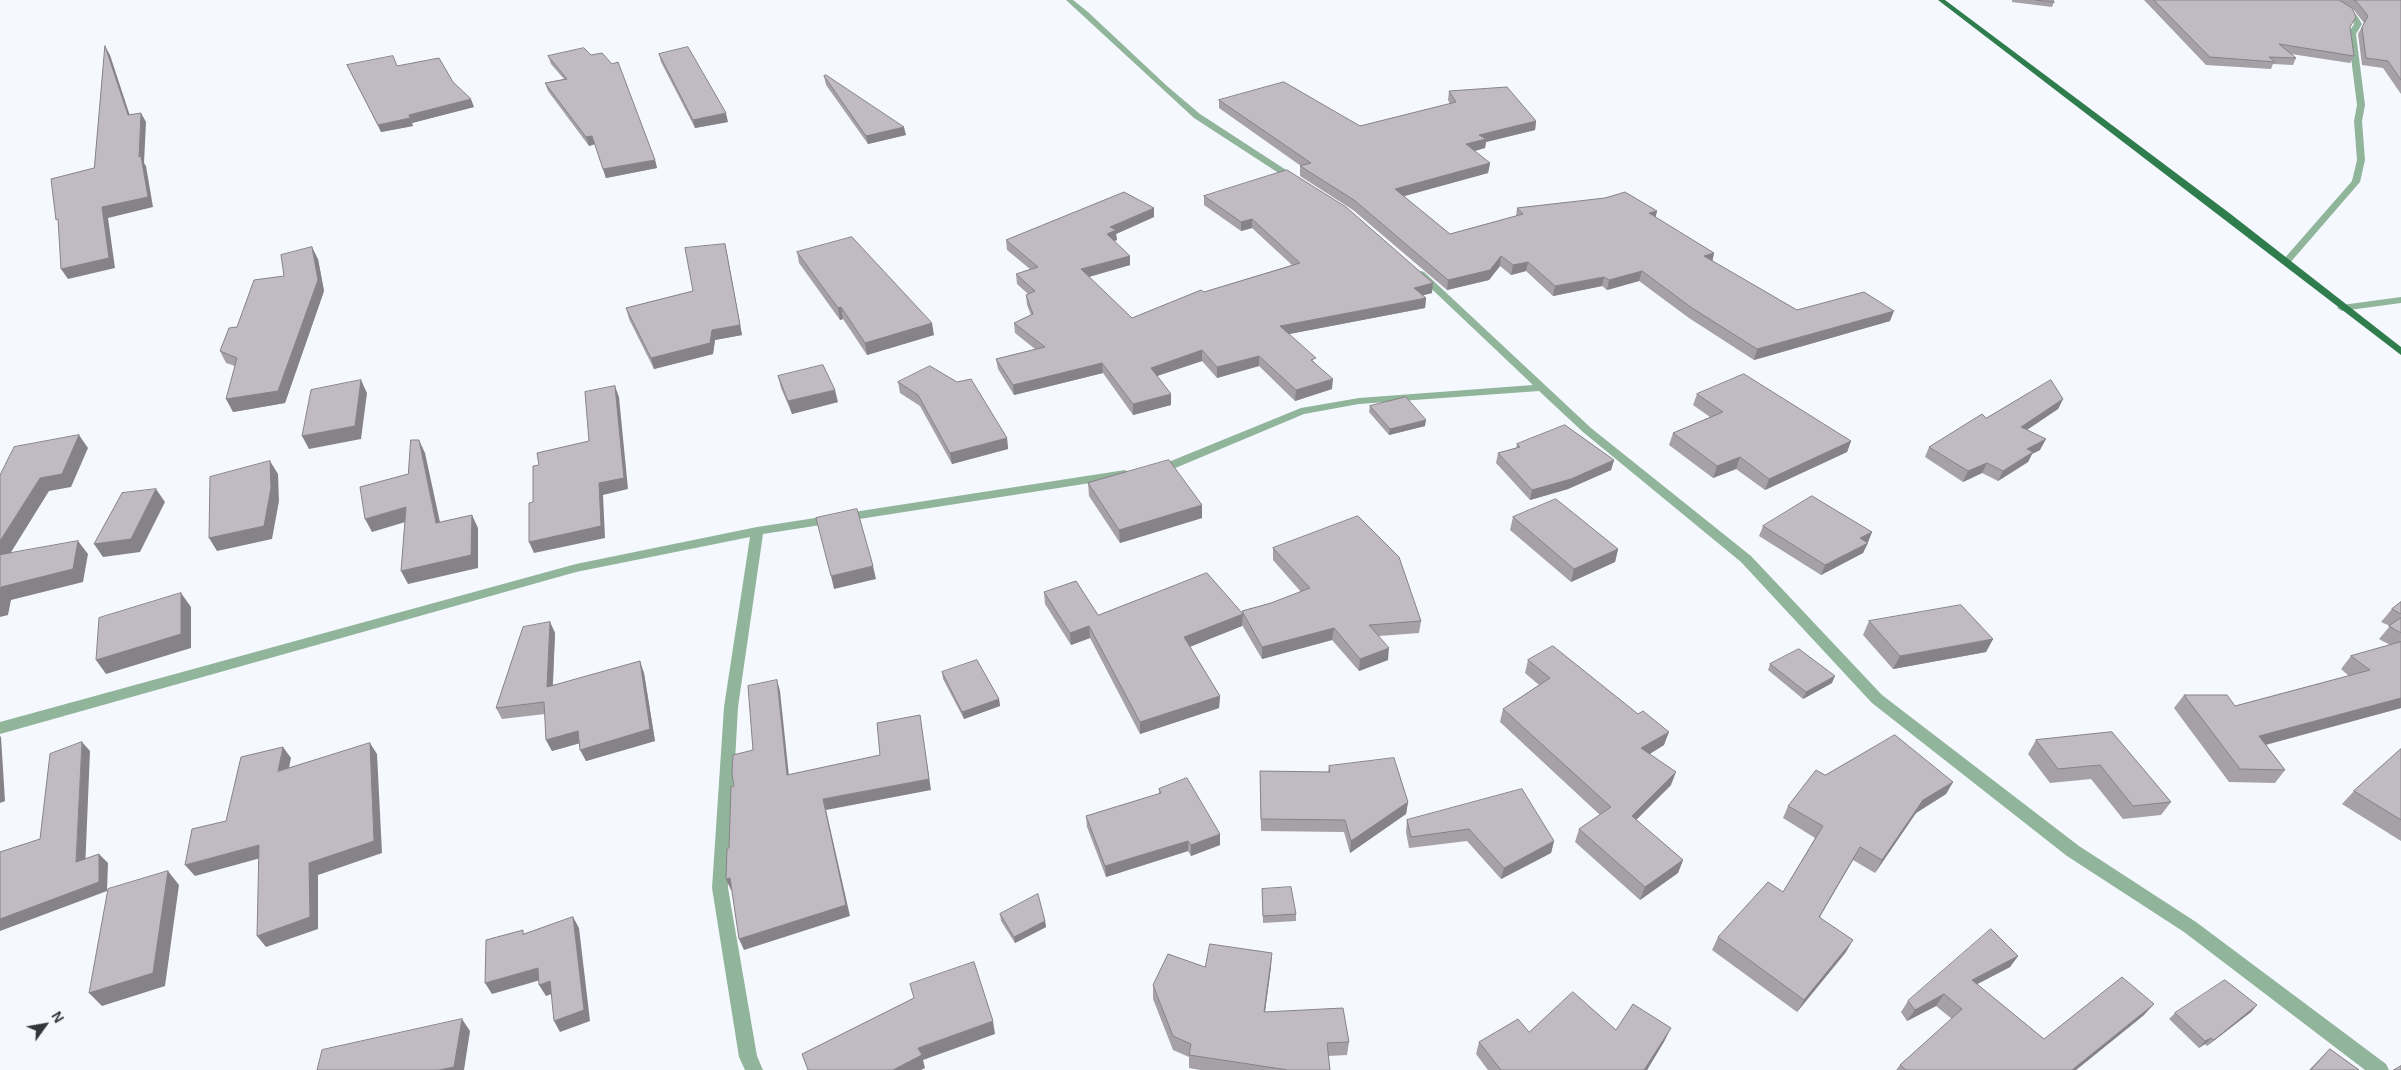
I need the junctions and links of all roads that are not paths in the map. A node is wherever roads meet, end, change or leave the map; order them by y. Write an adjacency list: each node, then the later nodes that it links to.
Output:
1 (1069, 0): 4 (street)
2 (1941, 0): 5 (main road)
3 (2330, 0): 5 (street)
4 (1310, 189)
5 (2286, 262): 8 (main road)
6 (1409, 264): 10 (street)
7 (2401, 300): 8 (street)
8 (2342, 308): 9 (main road)
9 (2401, 352)
10 (1540, 388): 11 (street); 14 (street)
11 (757, 531): 12 (street); 13 (street)
12 (0, 728)
13 (754, 1070)
14 (2380, 1070)

